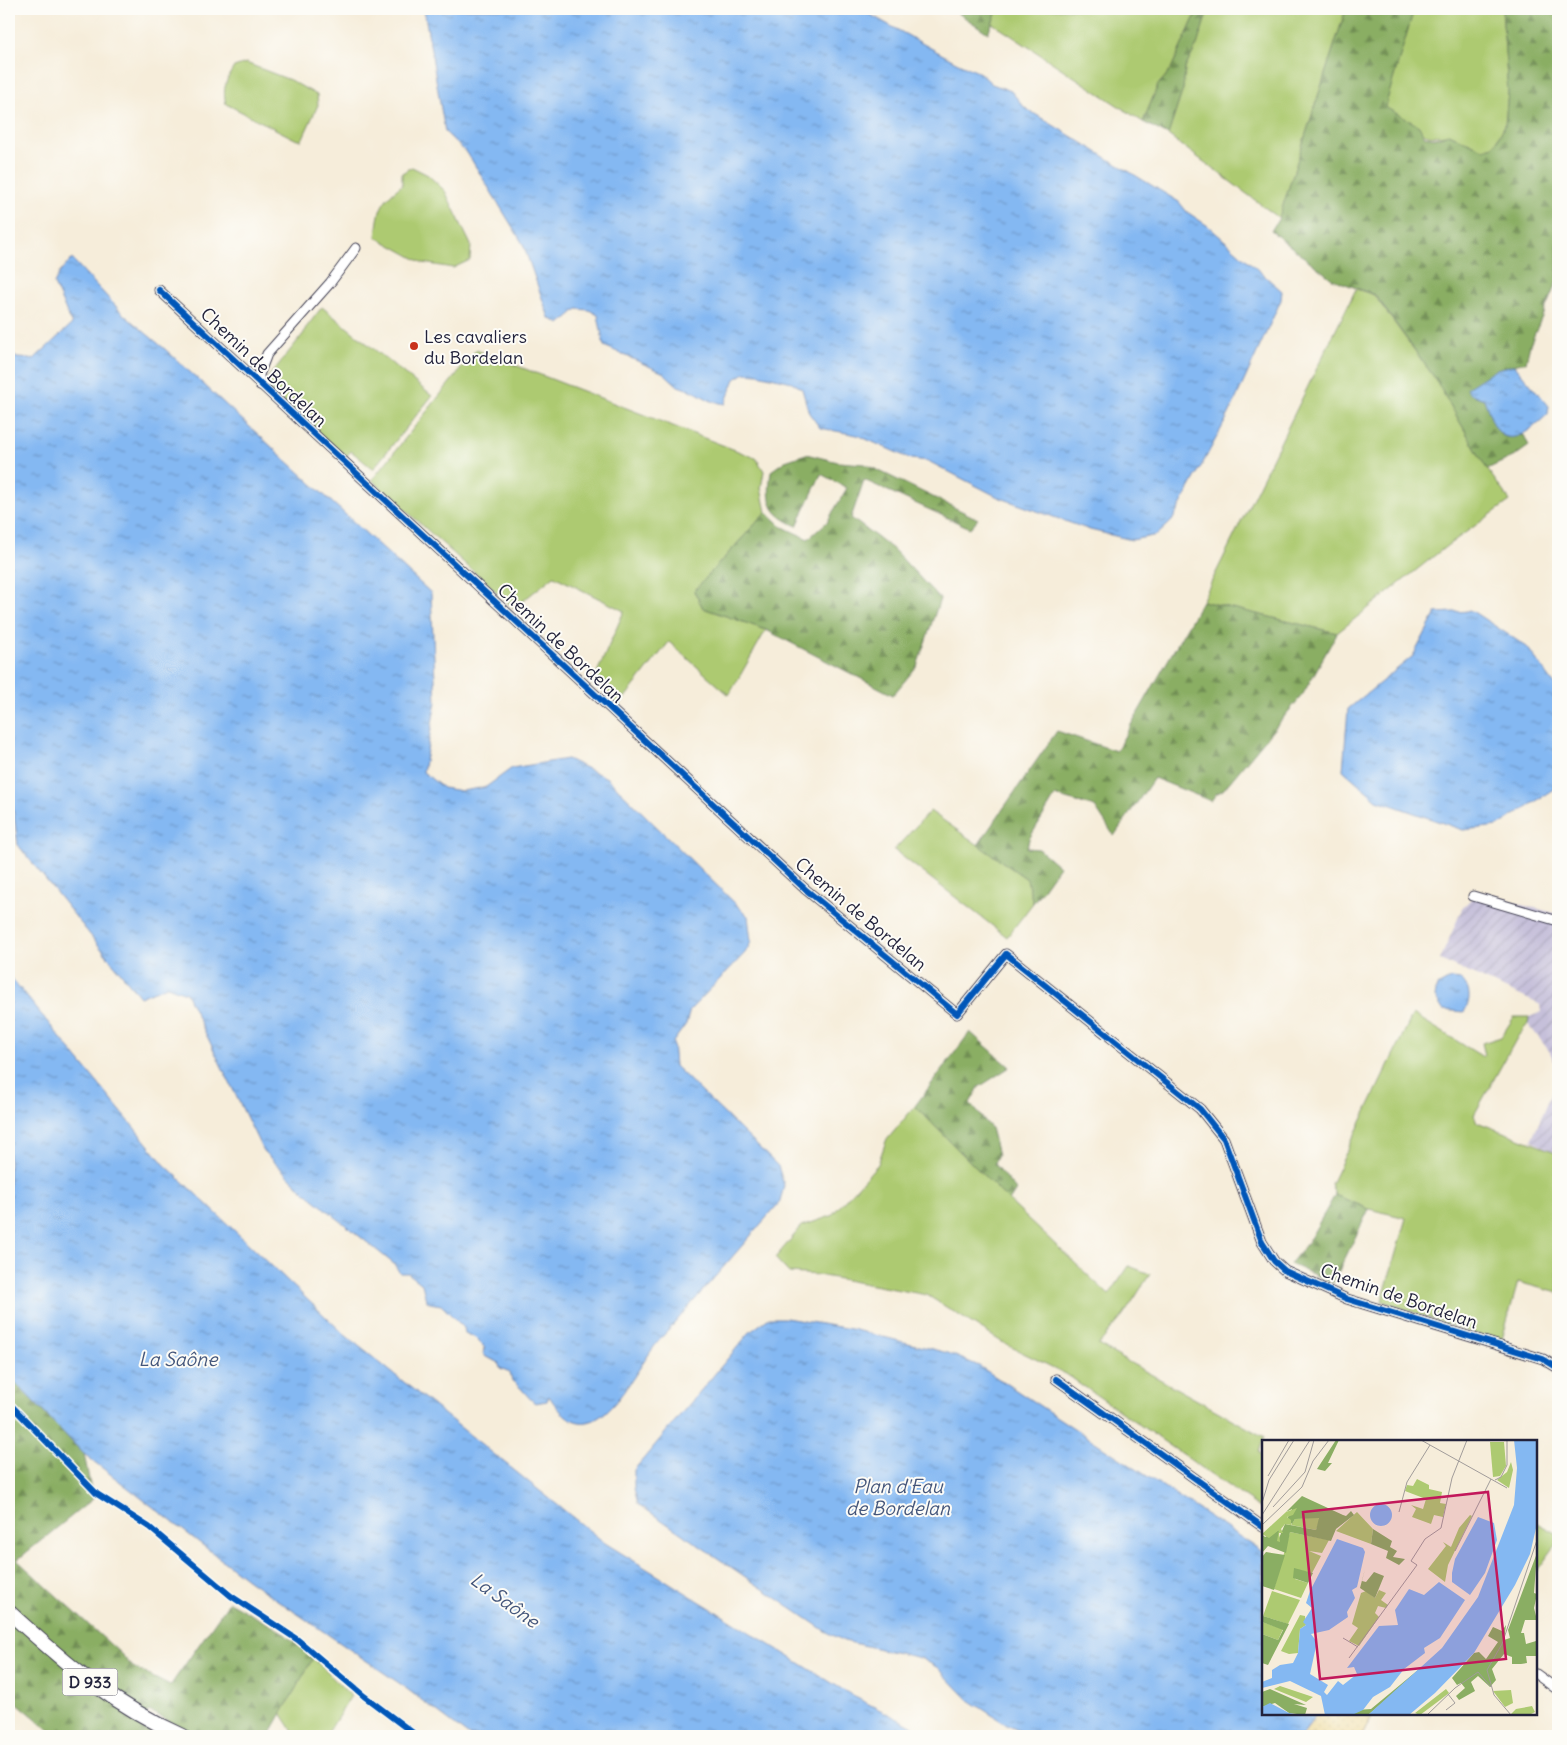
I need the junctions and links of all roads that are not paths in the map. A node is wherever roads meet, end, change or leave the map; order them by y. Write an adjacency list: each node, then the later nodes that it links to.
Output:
1 (356, 248): 3 (street, Chemin de Bordelan)
2 (159, 290): 3 (street, Chemin de Bordelan)
3 (260, 384): 6 (street, Chemin de Bordelan)
4 (1473, 896): 5 (street)
5 (1558, 921)
6 (1558, 1368)
7 (1056, 1379): 8 (street)
8 (1262, 1526)
9 (9, 1612): 12 (main road, D 933)
10 (1537, 1675): 11 (street)
11 (1558, 1690)
12 (183, 1736)

